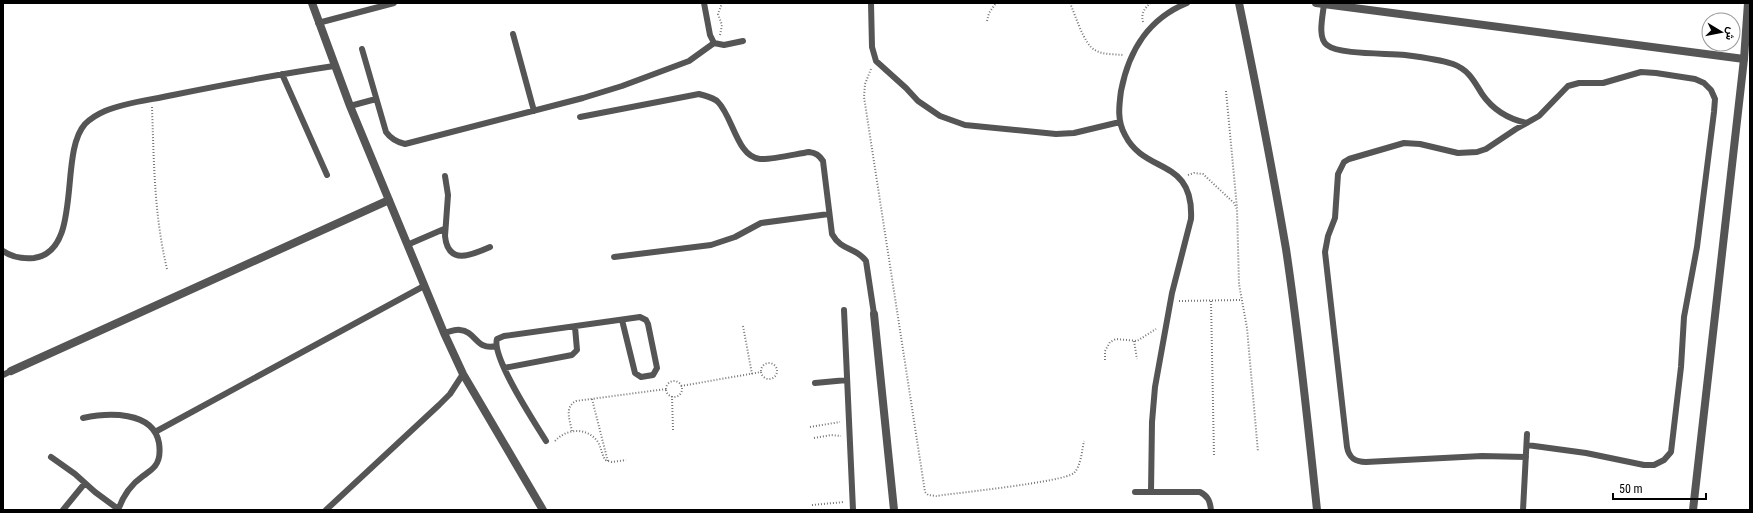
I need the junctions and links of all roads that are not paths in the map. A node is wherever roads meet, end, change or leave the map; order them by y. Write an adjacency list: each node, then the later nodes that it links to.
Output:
1 (312, 3): 9 (street)
2 (394, 3): 9 (lane)
3 (704, 3): 12 (lane)
4 (871, 3): 22 (lane)
5 (1187, 3): 22 (lane)
6 (1238, 3): 64 (street)
7 (1748, 3): 14 (street)
8 (1320, 4): 14 (street); 21 (lane)
9 (318, 23): 15 (street)
10 (513, 34): 19 (lane)
11 (743, 41): 12 (lane)
12 (714, 43): 19 (lane)
13 (362, 49): 17 (lane)
14 (1747, 60): 66 (street)
15 (334, 66): 16 (lane); 18 (street)
16 (282, 74): 25 (lane); 32 (lane)
17 (376, 99): 18 (lane); 19 (lane)
18 (350, 106): 27 (street)
19 (534, 111)
20 (580, 117): 28 (lane)
21 (1508, 118): 23 (lane); 24 (lane)
22 (1120, 122): 56 (lane)
23 (1527, 123): 24 (lane); 51 (lane)
24 (1510, 133): 53 (lane)
25 (327, 175)
26 (445, 176): 29 (lane)
27 (389, 200): 30 (street); 42 (street)
28 (829, 214): 33 (lane); 36 (lane)
29 (444, 229): 30 (lane); 31 (lane)
30 (407, 245): 34 (street)
31 (490, 247)
32 (3, 251)
33 (614, 257)
34 (424, 286): 39 (street); 48 (lane)
35 (844, 310): 45 (lane)
36 (874, 314): 62 (street)
37 (622, 320): 37 (lane); 38 (lane)
38 (575, 327): 40 (lane); 41 (lane)
39 (444, 332): 40 (lane); 43 (street)
40 (496, 346): 41 (lane)
41 (504, 368): 50 (lane)
42 (11, 371): 44 (lane)
43 (463, 374): 59 (lane); 60 (street)
44 (3, 376)
45 (847, 380): 46 (lane); 61 (lane)
46 (814, 383)
47 (83, 418): 48 (lane)
48 (154, 432): 58 (lane)
49 (1527, 434): 51 (lane)
50 (546, 441)
51 (1527, 445): 53 (lane)
52 (51, 457): 54 (lane)
53 (1526, 457): 65 (lane)
54 (85, 483): 57 (lane); 58 (lane)
55 (1135, 492): 56 (lane)
56 (1151, 492): 63 (lane)
57 (63, 510)
58 (118, 510)
59 (326, 510)
60 (543, 510)
61 (853, 510)
62 (894, 510)
63 (1212, 510)
64 (1317, 510)
65 (1522, 510)
66 (1693, 510)

